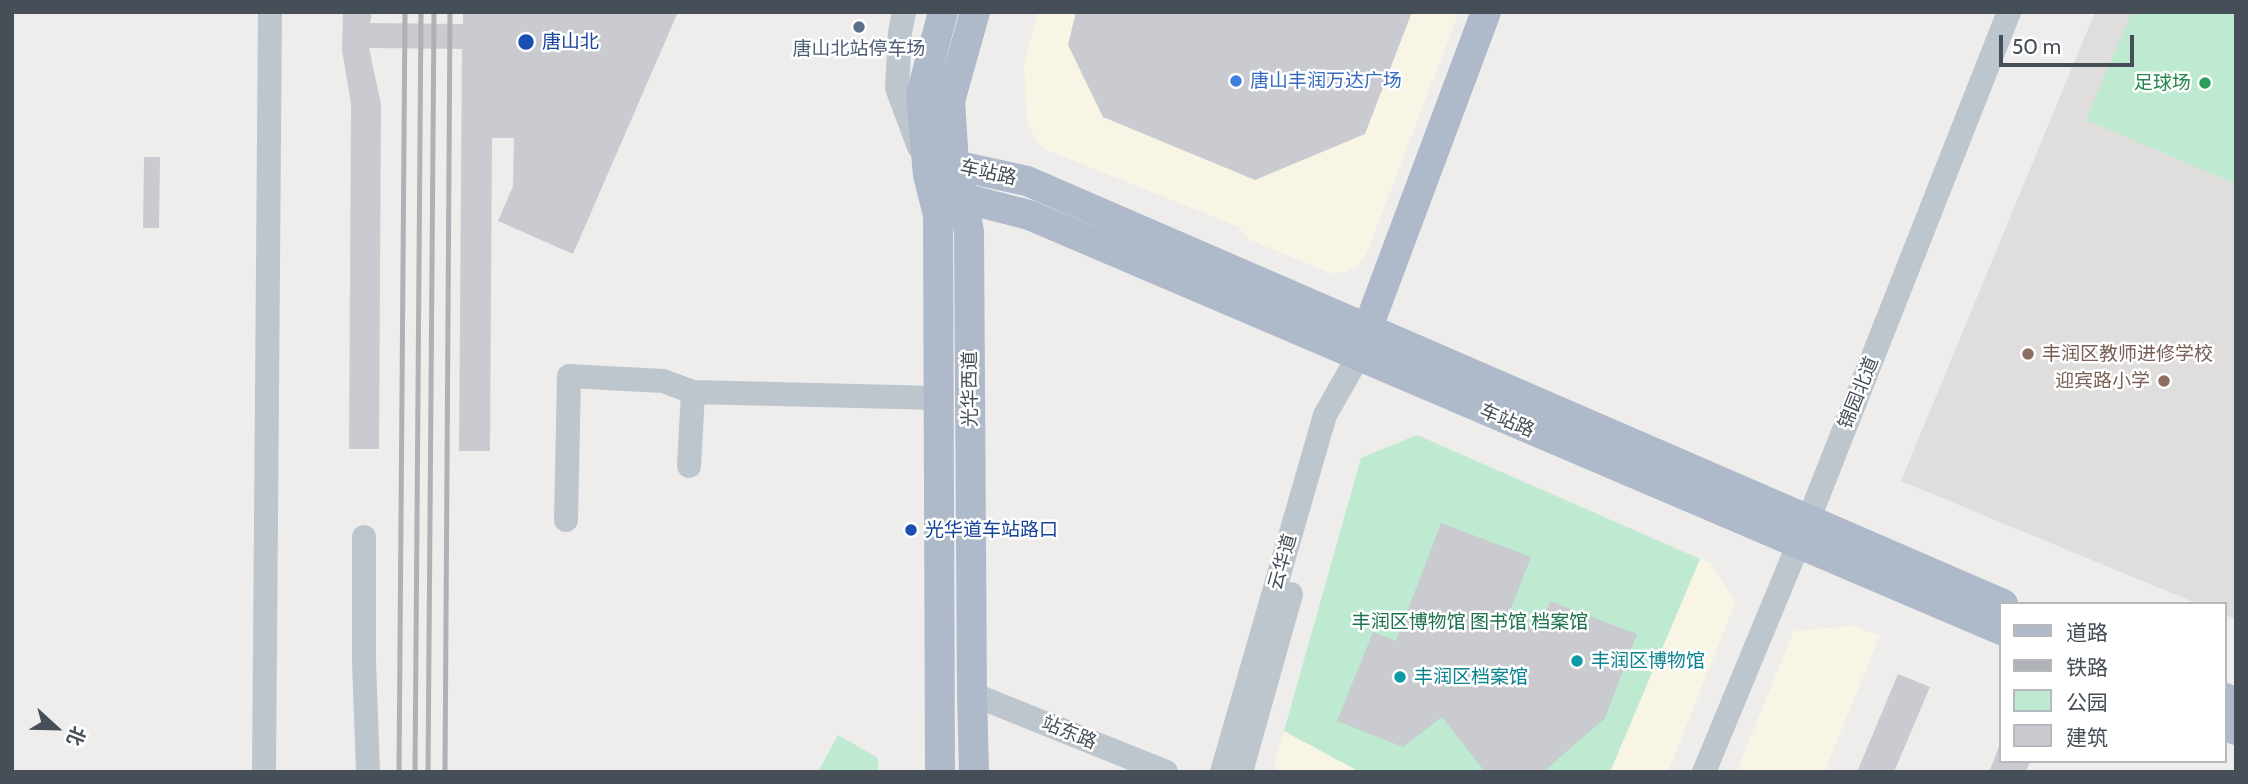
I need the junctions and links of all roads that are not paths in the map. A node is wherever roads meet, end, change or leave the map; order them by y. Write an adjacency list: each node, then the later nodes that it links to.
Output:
1 (270, 12): 21 (street)
2 (904, 12): 7 (street)
3 (943, 12): 7 (main road, 光华西道)
4 (975, 12): 7 (main road, 光华西道)
5 (1486, 12): 9 (main road, 云华道)
6 (2009, 12): 15 (street, 锦园北道)
7 (941, 170): 8 (main road, 光华西道); 9 (main road, 车站路); 12 (main road, 光华西道)
8 (963, 198): 10 (main road, 车站路); 19 (main road, 光华西道)
9 (1366, 328): 10 (main road, 云华道); 15 (main road, 车站路)
10 (1358, 357): 15 (main road, 车站路); 26 (street, 云华道); 27 (street, 云华道)
11 (693, 392): 12 (street); 13 (street); 14 (street)
12 (939, 398): 20 (main road, 光华西道)
13 (689, 466)
14 (566, 520)
15 (1803, 532): 17 (main road, 车站路); 18 (main road, 车站路); 28 (street, 锦园北道)
16 (364, 537): 22 (street)
17 (2000, 603)
18 (2000, 630)
19 (973, 714): 20 (main road); 23 (main road, 光华西道); 24 (street, 站东路); 25 (street, 站东路)
20 (940, 761)
21 (264, 772)
22 (368, 772)
23 (974, 772)
24 (1128, 772)
25 (1166, 772)
26 (1222, 772)
27 (1241, 772)
28 (1704, 772)

